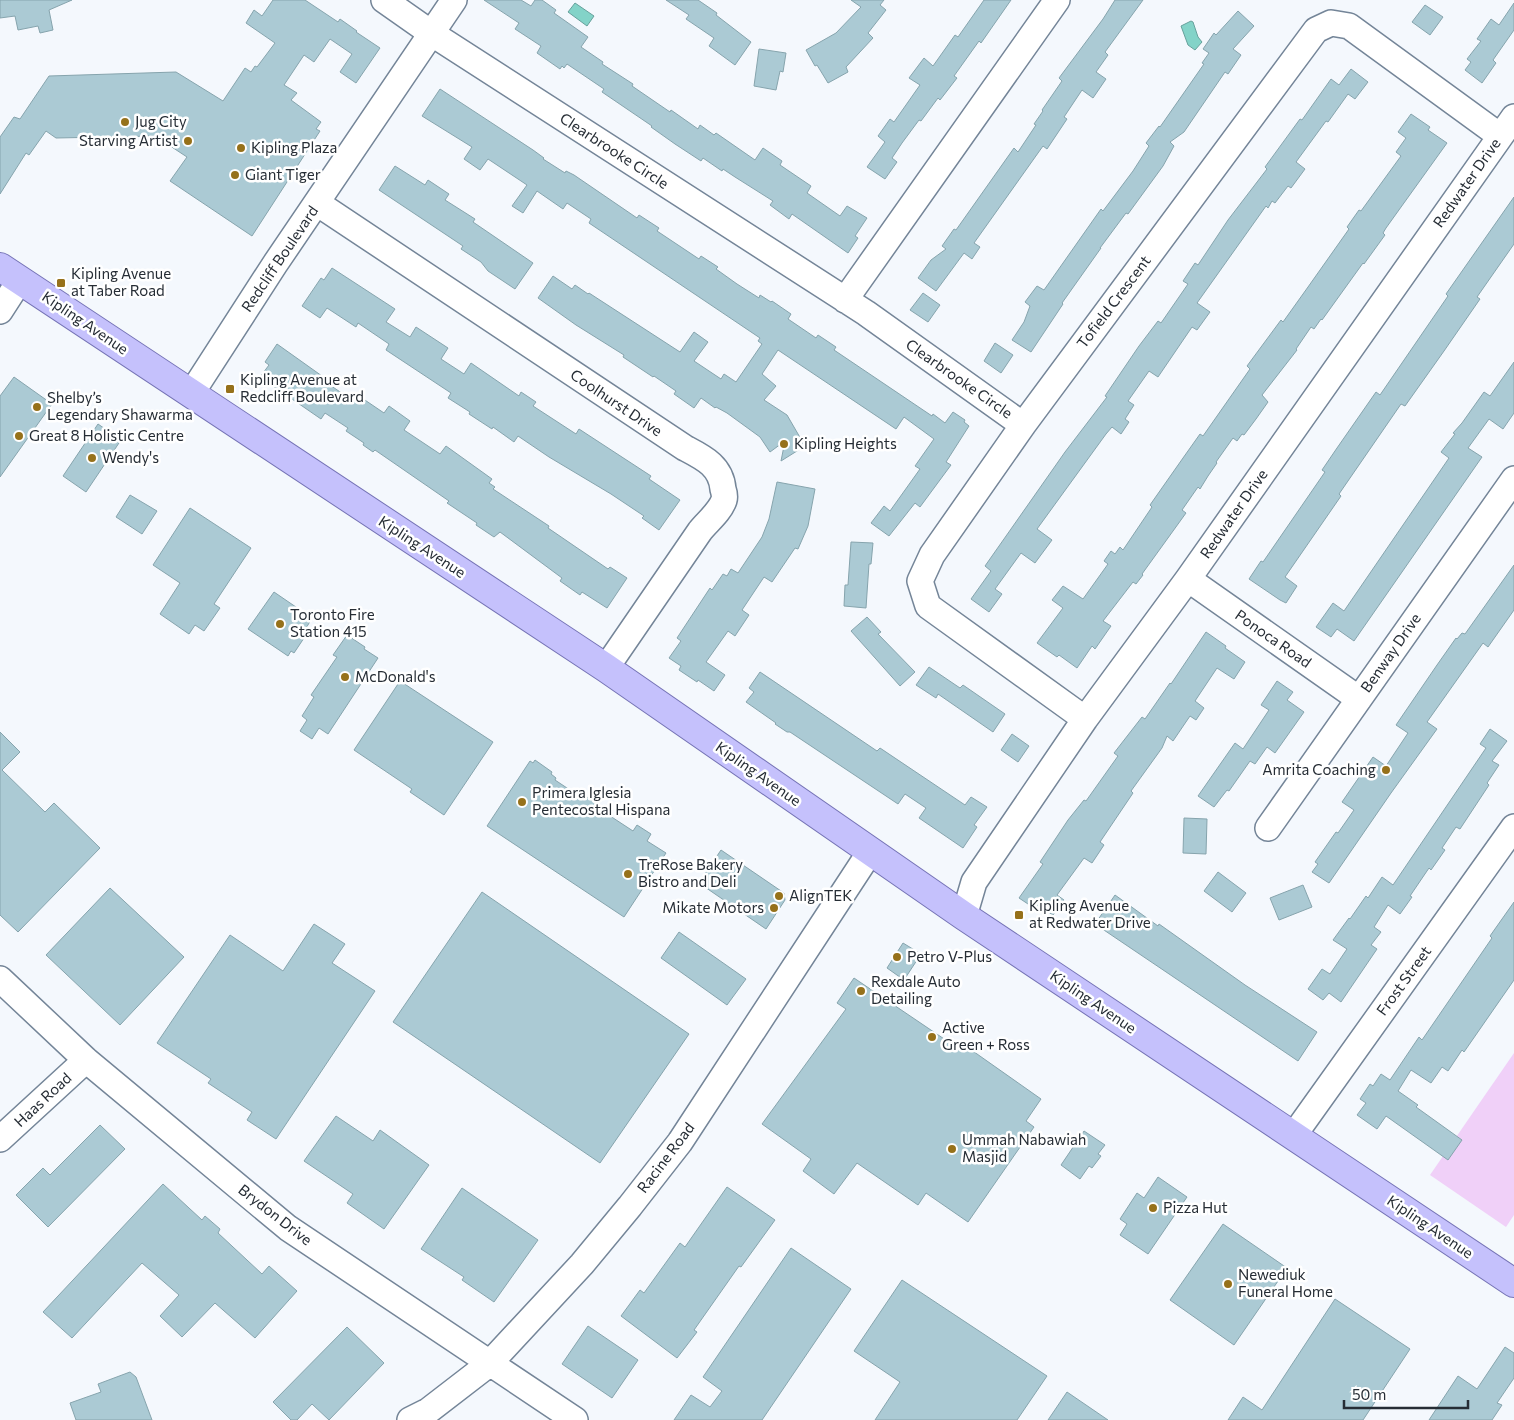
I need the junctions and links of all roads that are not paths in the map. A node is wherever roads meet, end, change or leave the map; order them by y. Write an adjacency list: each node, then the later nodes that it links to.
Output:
1 (384, 0): 4 (street, Clearbrooke Circle)
2 (454, 0): 4 (street, Redcliff Boulevard)
3 (1057, 0): 8 (street)
4 (432, 33): 6 (street, Redcliff Boulevard); 8 (street, Clearbrooke Circle)
5 (1507, 126): 11 (street, Tofield Crescent); 13 (street, Redwater Drive)
6 (317, 203): 10 (street, Redcliff Boulevard); 14 (street, Coolhurst Drive)
7 (10, 274): 9 (street); 10 (main road, Kipling Avenue)
8 (845, 300): 11 (street, Clearbrooke Circle)
9 (0, 312)
10 (191, 394): 14 (main road, Kipling Avenue)
11 (1023, 425): 16 (street, Tofield Crescent)
12 (1514, 479): 15 (street, Benway Drive)
13 (1188, 579): 15 (street, Ponoca Road); 16 (street, Redwater Drive)
14 (606, 668): 19 (main road, Kipling Avenue)
15 (1359, 699): 18 (street, Benway Drive)
16 (1085, 719): 20 (street, Redwater Drive)
17 (1514, 827): 23 (street, Frost Street)
18 (1268, 828)
19 (870, 852): 20 (main road, Kipling Avenue); 26 (street, Racine Road)
20 (964, 916): 23 (main road, Kipling Avenue)
21 (0, 980): 22 (street, Brydon Drive)
22 (86, 1060): 24 (street, Haas Road); 26 (street, Brydon Drive)
23 (1294, 1135): 25 (main road, Kipling Avenue)
24 (0, 1139)
25 (1514, 1283)
26 (490, 1364): 27 (street, Racine Road); 28 (street, Brydon Drive)
27 (410, 1420)
28 (575, 1420)

